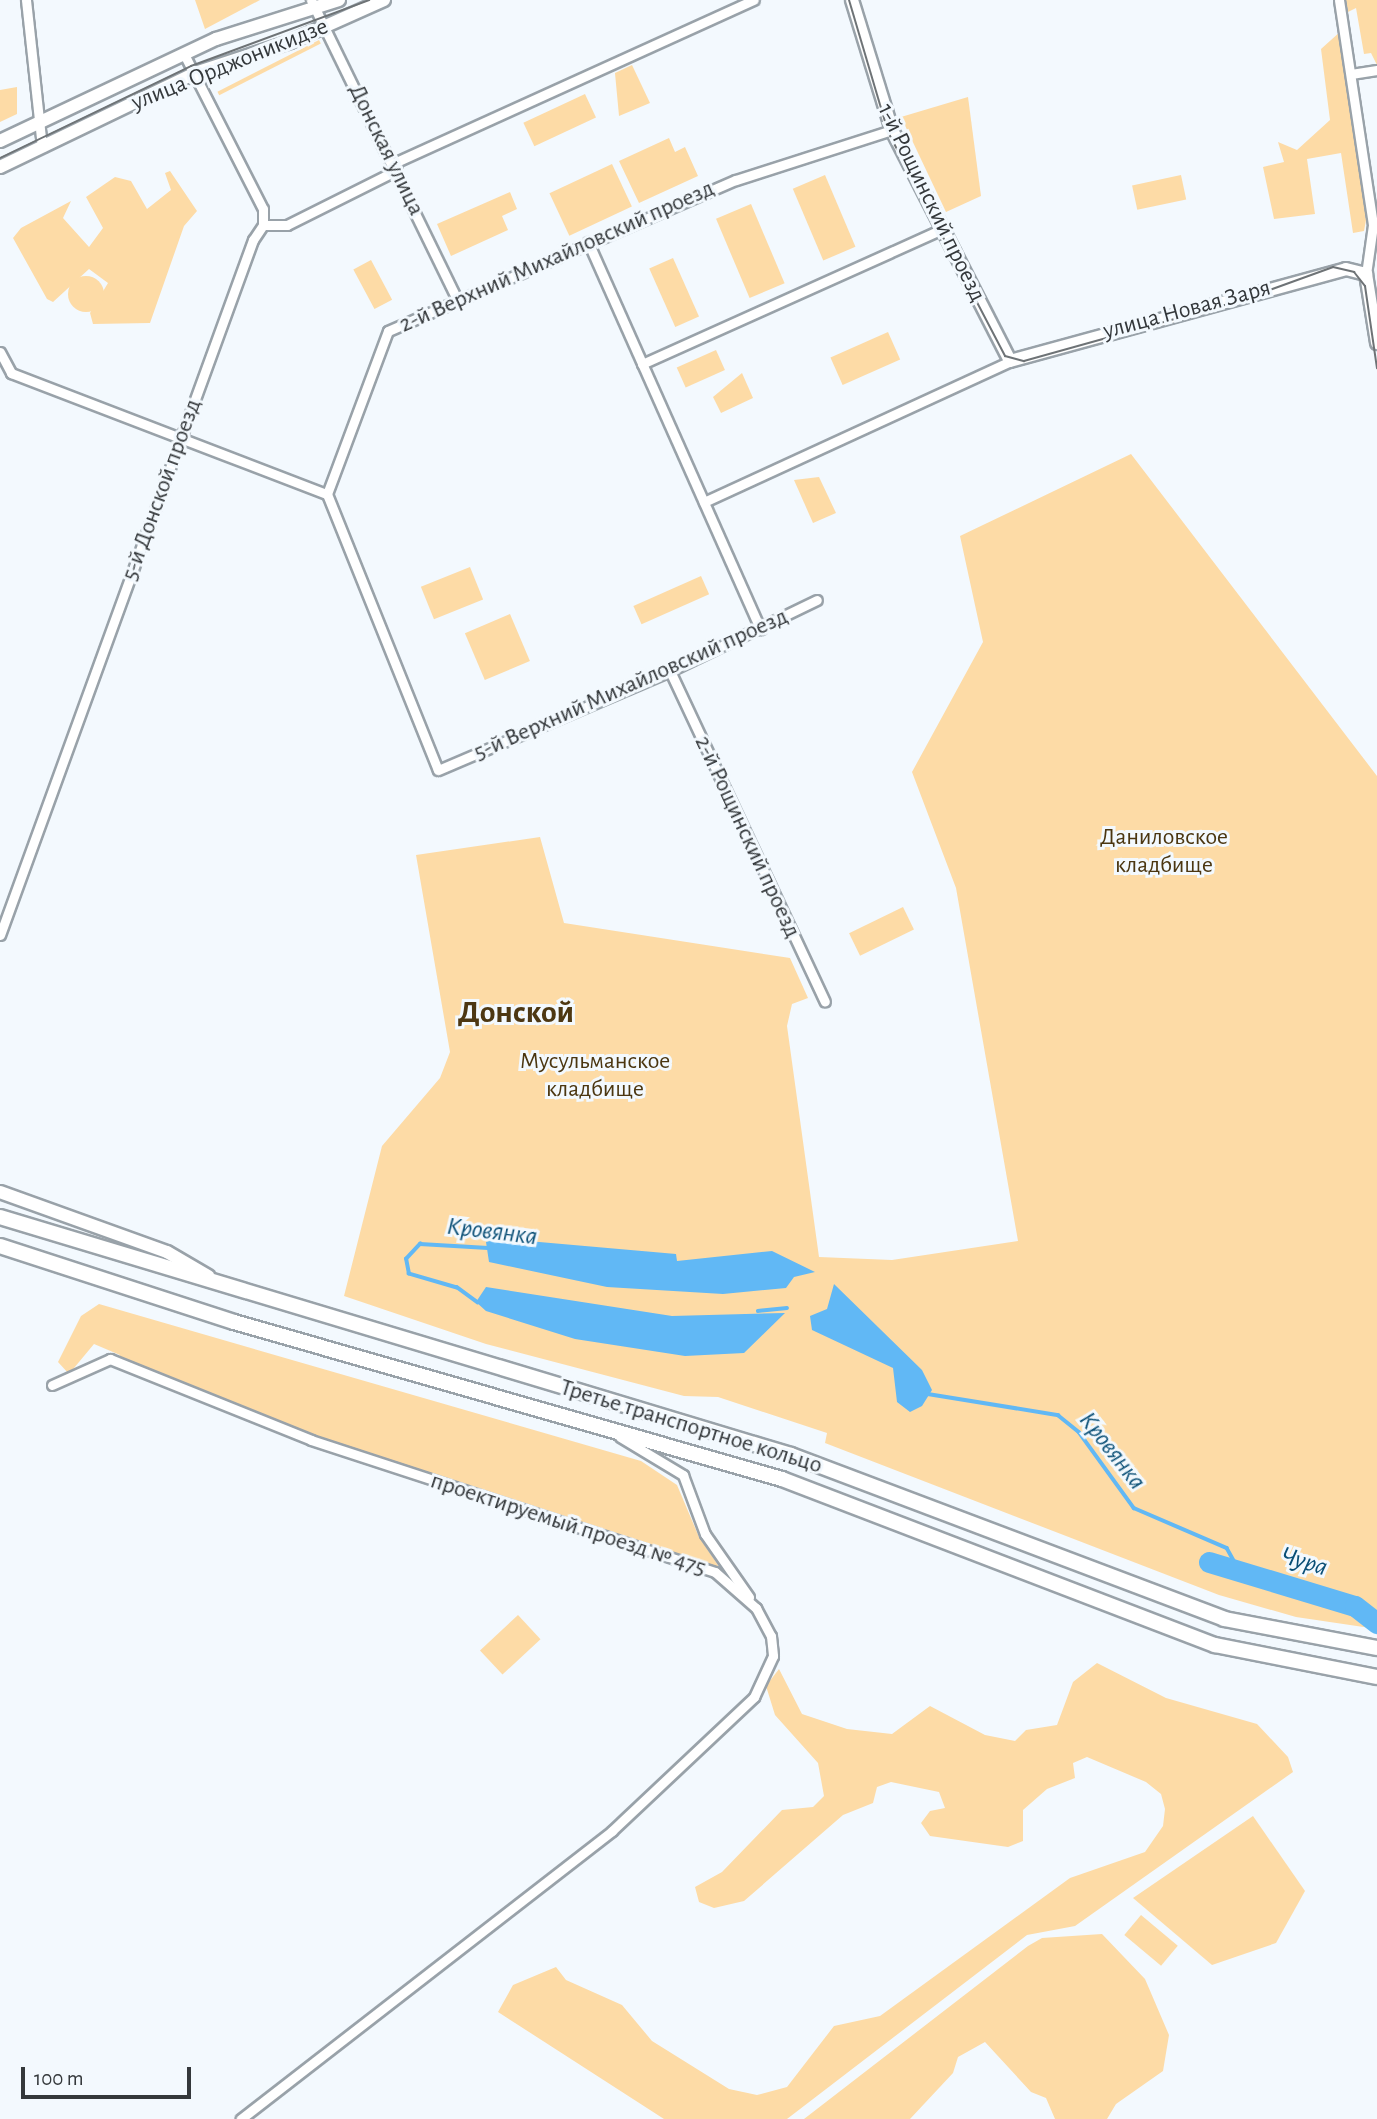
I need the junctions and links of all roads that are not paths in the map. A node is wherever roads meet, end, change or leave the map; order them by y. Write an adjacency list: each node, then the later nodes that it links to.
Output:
1 (26, 0): 13 (street)
2 (340, 0): 7 (main road, улица Орджоникидзе)
3 (384, 0): 8 (main road, улица Орджоникидзе)
4 (754, 0): 18 (street)
5 (852, 0): 14 (main road, 1-й Рощинский проезд)
6 (1339, 0): 12 (street)
7 (313, 5): 8 (street, Донская улица); 9 (main road, улица Орджоникидзе)
8 (324, 27): 11 (main road, улица Орджоникидзе); 18 (street, Донская улица)
9 (184, 54): 11 (street); 13 (main road, улица Орджоникидзе)
10 (1377, 70): 12 (street)
11 (195, 73): 16 (main road, улица Орджоникидзе); 19 (street)
12 (1351, 74): 22 (street)
13 (36, 124): 15 (main road, улица Орджоникидзе); 16 (street)
14 (892, 130): 20 (main road, 1-й Рощинский проезд); 21 (street, 2-й Верхний Михайловский проезд)
15 (0, 141)
16 (42, 147): 17 (main road, улица Орджоникидзе)
17 (0, 167)
18 (396, 167): 19 (street); 23 (street, Донская улица)
19 (263, 226): 29 (street, 5-й Донской проезд)
20 (940, 230): 27 (main road, 1-й Рощинский проезд); 28 (street)
21 (588, 242): 23 (street, 2-й Верхний Михайловский проезд); 28 (street)
22 (1366, 274): 24 (main road); 27 (main road, улица Новая Заря)
23 (458, 301): 30 (street, 2-й Верхний Михайловский проезд)
24 (1376, 324): 25 (main road)
25 (1377, 343)
26 (0, 352): 29 (street)
27 (1010, 361): 31 (street)
28 (642, 364): 31 (street)
29 (181, 437): 30 (street); 35 (street, 5-й Донской проезд)
30 (327, 494): 34 (street, 5-й Верхний Михайловский проезд)
31 (704, 502): 33 (street)
32 (817, 600): 33 (street, 5-й Верхний Михайловский проезд)
33 (760, 629): 34 (street, 5-й Верхний Михайловский проезд)
34 (670, 671): 36 (street, 2-й Рощинский проезд)
35 (0, 935)
36 (825, 1002)
37 (0, 1192): 40 (main road)
38 (0, 1217): 40 (main road, Третье транспортное кольцо)
39 (0, 1246): 42 (main road, Третье транспортное кольцо)
40 (236, 1291): 44 (main road, Третье транспортное кольцо)
41 (52, 1385): 43 (street, проектируемый проезд № 475)
42 (604, 1426): 43 (street); 45 (main road, Третье транспортное кольцо)
43 (756, 1608): 46 (street, проектируемый проезд № 475)
44 (1377, 1648)
45 (1377, 1677)
46 (241, 2119)

